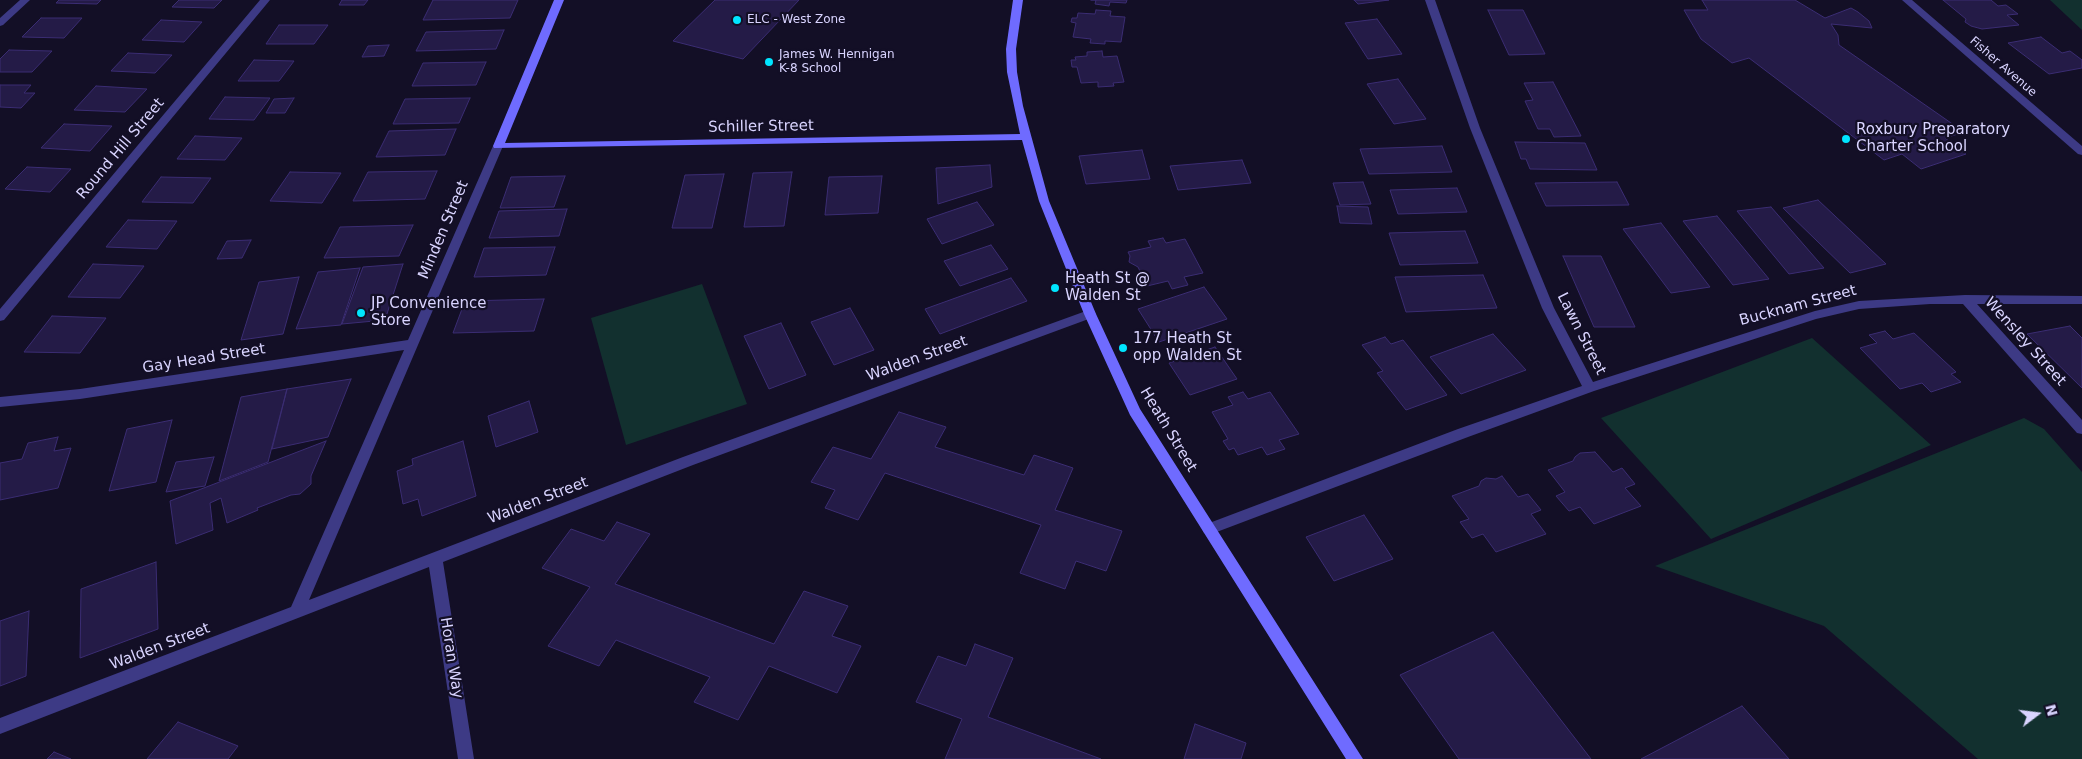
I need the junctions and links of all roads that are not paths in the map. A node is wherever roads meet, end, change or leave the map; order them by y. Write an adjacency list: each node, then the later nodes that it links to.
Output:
1 (25, 0): 7 (street)
2 (265, 0): 14 (street, Round Hill Street)
3 (559, 0): 9 (main road, Minden Street)
4 (1018, 0): 8 (main road, Heath Street)
5 (1430, 0): 16 (street, Lawn Street)
6 (1908, 0): 10 (street, Fisher Avenue)
7 (0, 23)
8 (1025, 137): 9 (main road, Schiller Street); 13 (main road, Heath Street)
9 (498, 146): 15 (street, Minden Street)
10 (2082, 152)
11 (1965, 299): 12 (street, Bucknam Street); 16 (street, Bucknam Street); 18 (street, Wensley Street)
12 (2082, 300)
13 (1090, 314): 19 (main road, Heath Street); 20 (street, Walden Street)
14 (0, 317)
15 (412, 344): 17 (street, Gay Head Street); 21 (street, Minden Street)
16 (1590, 388): 19 (street, Lawn Street)
17 (0, 402)
18 (2082, 429)
19 (1209, 529): 24 (main road, Heath Street)
20 (435, 558): 21 (street, Walden Street); 23 (street, Horan Way)
21 (297, 611): 22 (street, Walden Street)
22 (0, 726)
23 (466, 759)
24 (1354, 759)

